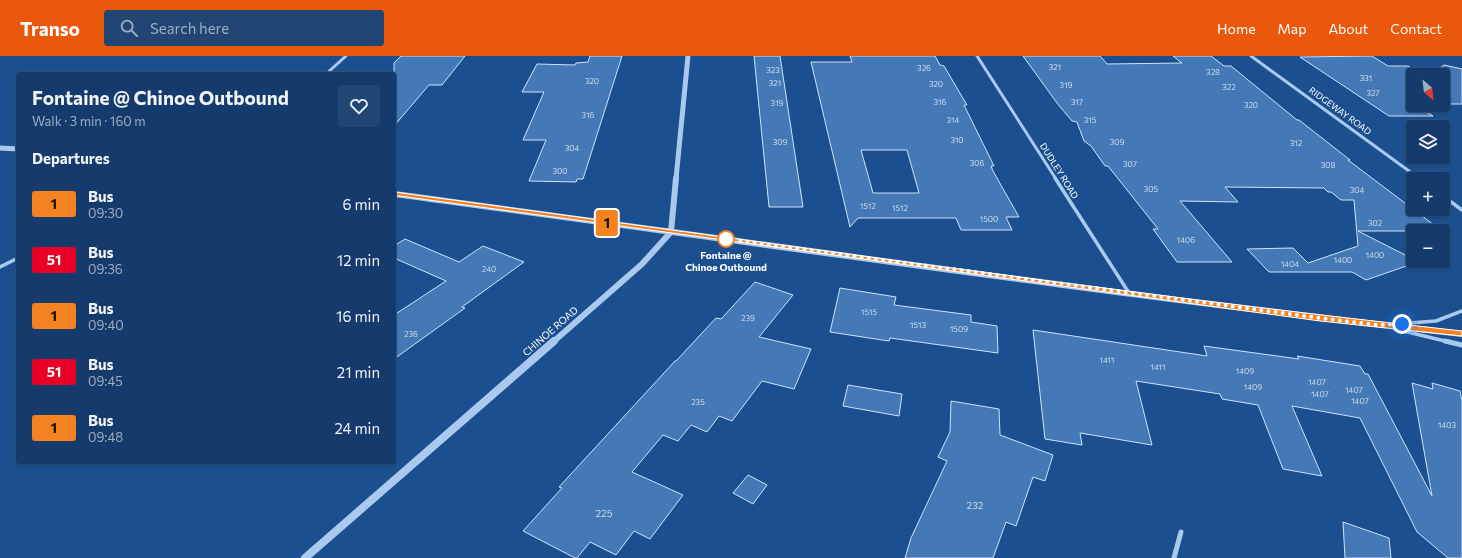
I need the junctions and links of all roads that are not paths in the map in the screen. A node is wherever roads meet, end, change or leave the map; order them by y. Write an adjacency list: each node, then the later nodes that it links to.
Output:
1 (346, 56): 5 (street)
2 (688, 56): 12 (street)
3 (978, 56): 15 (street, DUDLEY ROAD)
4 (1251, 56): 8 (street, RIDGEWAY ROAD)
5 (328, 72)
6 (0, 148): 7 (street)
7 (16, 149)
8 (1410, 172)
9 (396, 194): 12 (street)
10 (1450, 201): 11 (street)
11 (1462, 210)
12 (671, 232): 15 (street); 21 (street, CHINOE ROAD)
13 (16, 259): 14 (street)
14 (0, 267)
15 (1129, 293): 17 (street)
16 (1462, 311): 17 (street)
17 (1377, 325): 18 (street); 19 (street)
18 (1462, 334)
19 (1462, 346)
20 (1181, 532): 22 (street)
21 (304, 558)
22 (1174, 558)

